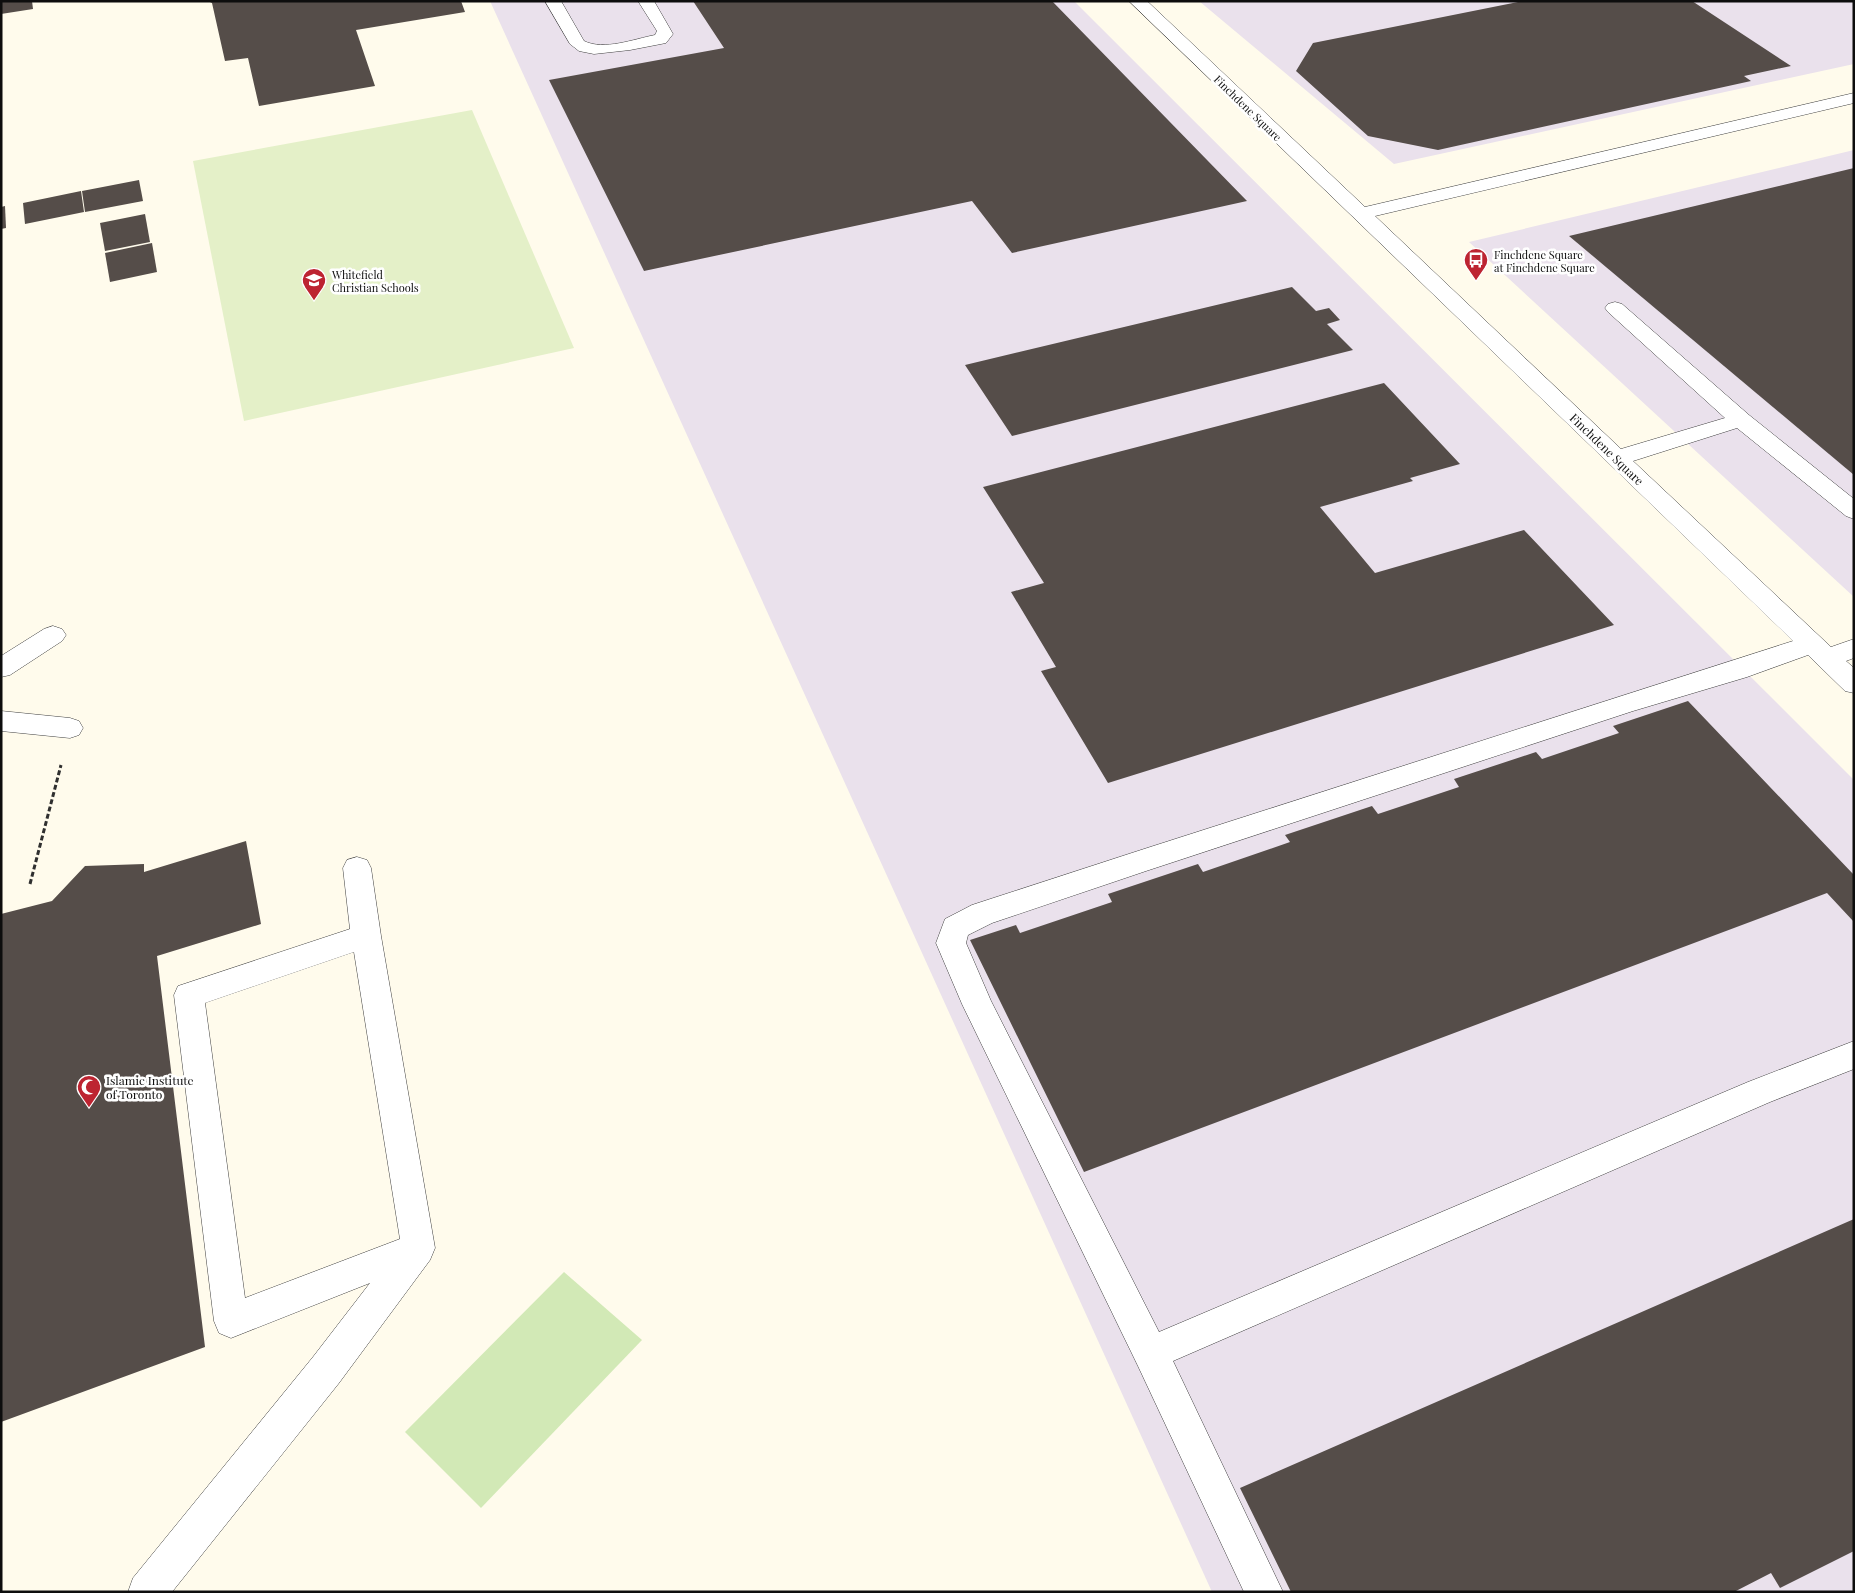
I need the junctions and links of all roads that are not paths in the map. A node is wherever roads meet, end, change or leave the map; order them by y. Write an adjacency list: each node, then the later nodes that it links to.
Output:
1 (553, 1): 2 (street)
2 (646, 1)
3 (1137, 1): 5 (street, Finchdene Square)
4 (1854, 98): 5 (street)
5 (1360, 214): 8 (street, Finchdene Square)
6 (1615, 308): 7 (street)
7 (1741, 420): 8 (street); 9 (street)
8 (1617, 458): 12 (street, Finchdene Square)
9 (1854, 511)
10 (53, 635): 13 (street)
11 (1854, 648): 12 (street)
12 (1820, 651): 14 (street, Finchdene Square); 21 (street)
13 (1, 668)
14 (1854, 684)
15 (1, 721): 16 (street)
16 (70, 728)
17 (357, 868): 18 (street)
18 (366, 936): 20 (street); 20 (street)
19 (1854, 1055): 21 (street)
20 (418, 1248): 22 (street)
21 (1152, 1353): 23 (street)
22 (147, 1592)
23 (1264, 1592)

